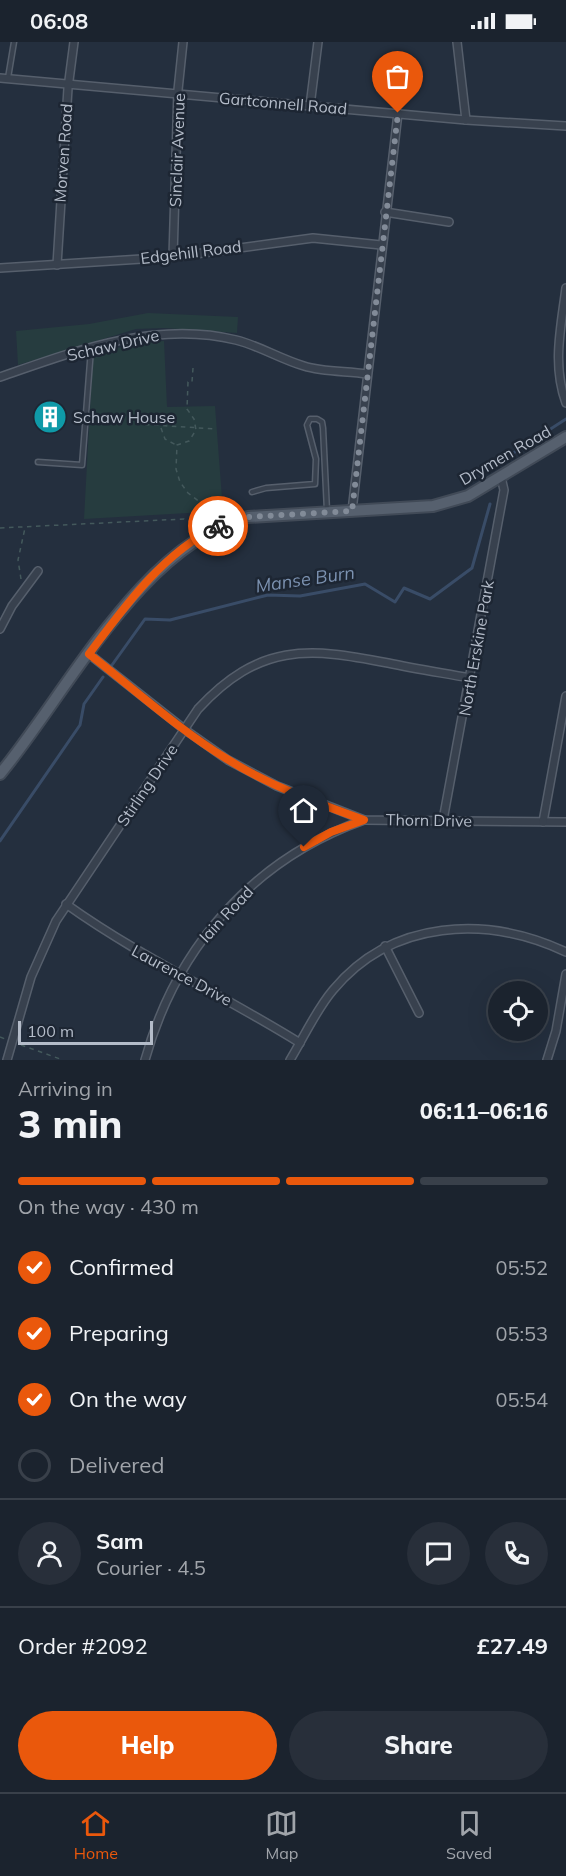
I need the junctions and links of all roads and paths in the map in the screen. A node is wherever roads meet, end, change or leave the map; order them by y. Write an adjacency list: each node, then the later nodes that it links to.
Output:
1 (14, 42): 6 (lane)
2 (74, 42): 7 (street, Morven Road)
3 (183, 42): 8 (street, Sinclair Avenue)
4 (318, 42): 9 (street)
5 (457, 42): 11 (street)
6 (4, 78): 7 (street, Gartconnell Road)
7 (68, 84): 8 (street, Gartconnell Road); 17 (street, Morven Road)
8 (179, 94): 9 (street, Gartconnell Road); 16 (street, Sinclair Avenue)
9 (310, 105): 10 (street, Gartconnell Road)
10 (398, 113): 11 (street, Gartconnell Road); 13 (street)
11 (466, 120): 12 (street, Gartconnell Road)
12 (566, 126)
13 (385, 212): 14 (street); 15 (street)
14 (449, 222)
15 (381, 245): 16 (street, Edgehill Road); 22 (street)
16 (173, 257): 17 (street, Edgehill Road)
17 (57, 264): 18 (street, Edgehill Road)
18 (0, 268)
19 (566, 288): 24 (street)
20 (91, 349): 22 (street, Schaw Drive); 23 (street, Schaw Drive); 25 (lane)
21 (193, 368): 27 (path)
22 (367, 374): 34 (street)
23 (0, 377)
24 (566, 403)
25 (85, 421): 26 (path); 31 (lane)
26 (161, 426): 27 (path); 30 (path)
27 (196, 428): 28 (path); 30 (path)
28 (216, 429)
29 (566, 437): 32 (main road, Drymen Road)
30 (177, 445): 37 (path)
31 (38, 462)
32 (501, 477): 34 (main road, Drymen Road); 45 (street, North Erskine Park)
33 (252, 492): 35 (lane)
34 (352, 511): 35 (main road, Drymen Road)
35 (327, 512): 37 (main road, Drymen Road)
36 (198, 525): 37 (lane); 38 (path); 40 (lane)
37 (220, 525): 40 (main road, Drymen Road)
38 (25, 527): 39 (path); 42 (path)
39 (0, 528)
40 (193, 540): 44 (main road, Drymen Road)
41 (38, 571): 42 (street)
42 (25, 586): 43 (street)
43 (0, 629)
44 (89, 654): 47 (street, Thorn Drive); 48 (main road, Drymen Road)
45 (470, 678): 47 (street, Stirling Drive); 50 (street, North Erskine Park)
46 (566, 696): 51 (street)
47 (184, 729): 49 (street, Thorn Drive); 53 (street, Stirling Drive)
48 (0, 774)
49 (364, 820): 50 (street, Thorn Drive); 56 (street, Iain Road)
50 (443, 820): 51 (street, Thorn Drive)
51 (543, 822): 52 (street, Thorn Drive)
52 (566, 822)
53 (66, 904): 56 (street, Laurence Drive); 59 (street, Stirling Drive)
54 (385, 946): 55 (street); 58 (street); 60 (street)
55 (566, 952)
56 (179, 974): 60 (street, Laurence Drive); 63 (street, Iain Road)
57 (566, 974): 65 (street)
58 (419, 1013)
59 (11, 1041): 61 (street, Stirling Drive); 62 (path)
60 (300, 1043): 64 (street)
61 (7, 1060)
62 (63, 1060)
63 (145, 1060)
64 (290, 1060)
65 (547, 1060)

